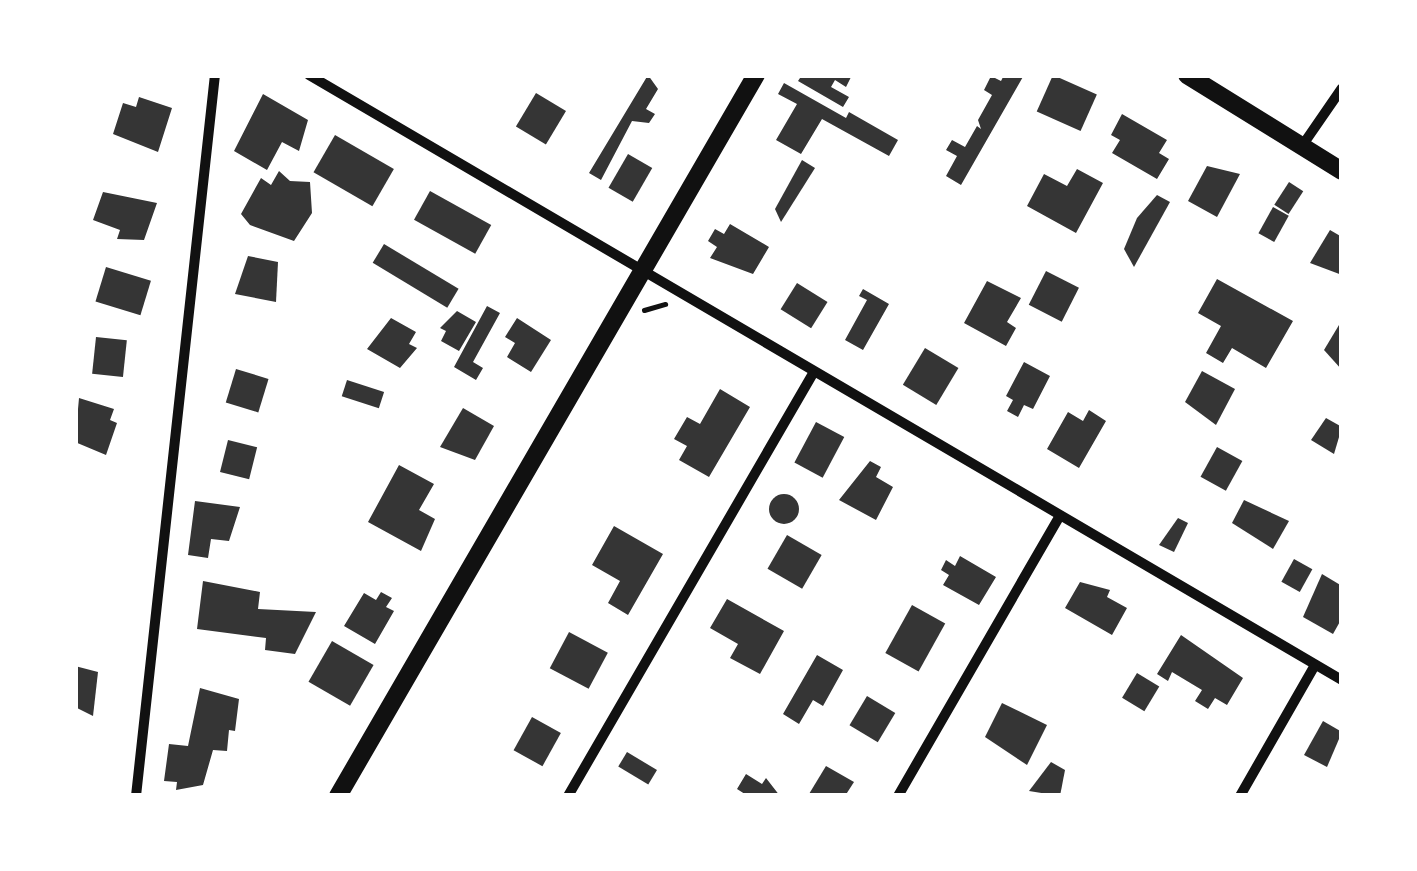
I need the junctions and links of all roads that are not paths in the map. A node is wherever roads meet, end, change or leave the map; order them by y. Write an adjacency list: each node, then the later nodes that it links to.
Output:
1 (215, 75): 13 (street)
2 (309, 75): 8 (street)
3 (756, 75): 8 (street)
4 (1187, 75): 6 (street)
5 (1342, 88): 6 (street)
6 (1302, 146): 7 (street)
7 (1342, 171)
8 (641, 272): 9 (street); 14 (street)
9 (812, 375): 10 (street); 15 (street)
10 (1059, 517): 11 (street); 16 (street)
11 (1316, 665): 12 (street); 17 (street)
12 (1342, 680)
13 (136, 796)
14 (338, 796)
15 (568, 796)
16 (898, 796)
17 (1240, 796)

